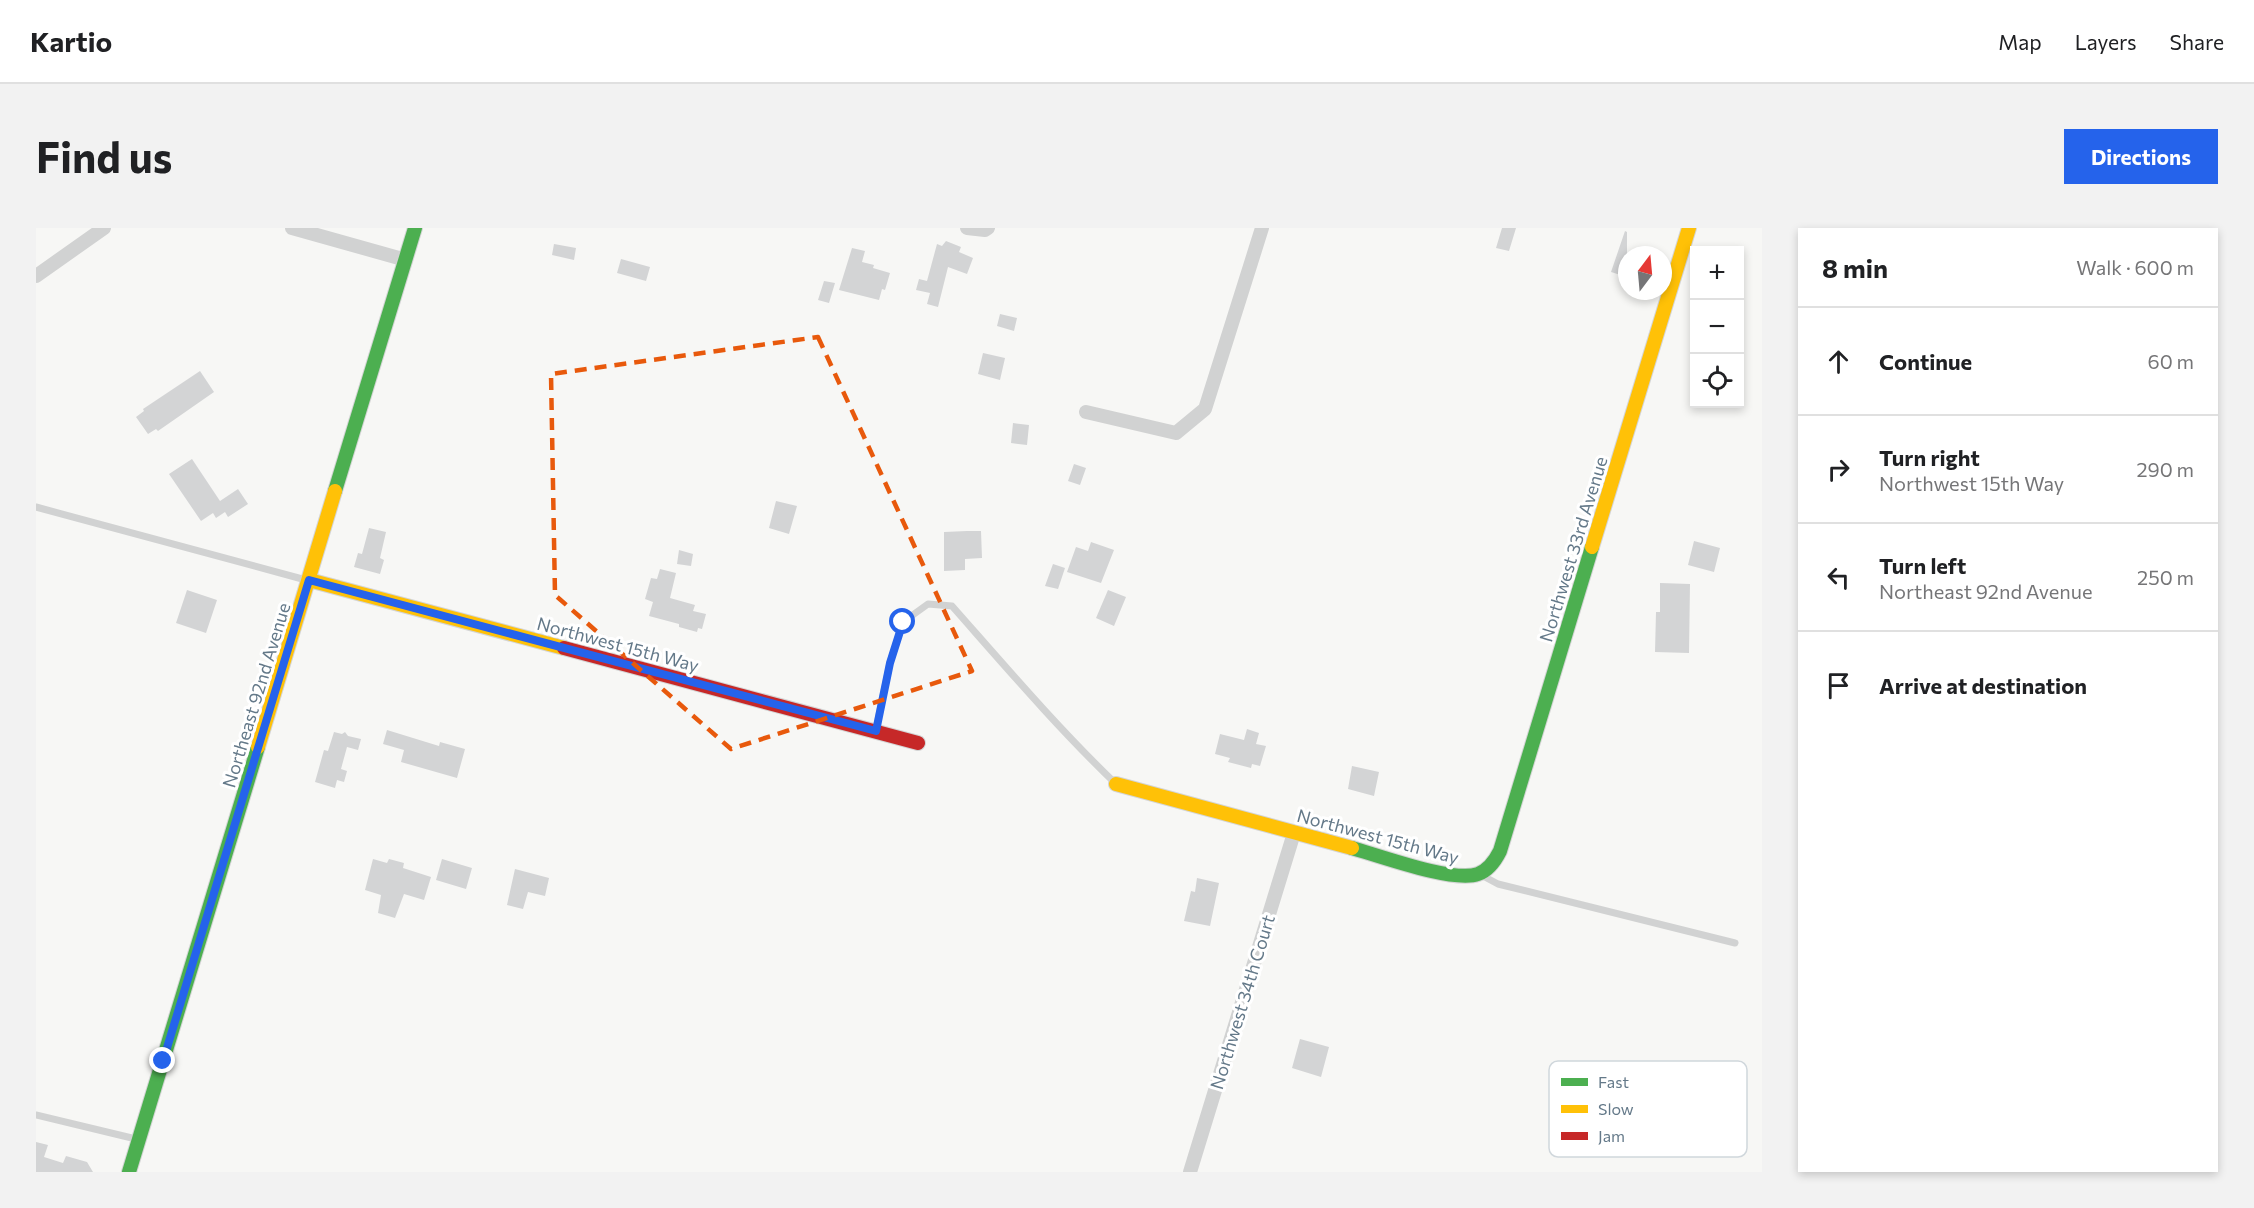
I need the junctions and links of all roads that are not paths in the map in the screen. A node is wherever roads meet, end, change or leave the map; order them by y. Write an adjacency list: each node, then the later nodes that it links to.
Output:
1 (104, 228): 9 (street)
2 (292, 228): 8 (street)
3 (415, 228): 8 (street, Northeast 92nd Avenue)
4 (967, 228): 5 (street)
5 (988, 228)
6 (1262, 228): 10 (street)
7 (1689, 228): 17 (street, Northwest 33rd Avenue)
8 (406, 260): 12 (street, Northeast 92nd Avenue)
9 (36, 276)
10 (1086, 412)
11 (36, 507): 12 (lane)
12 (309, 580): 13 (street, Northwest 15th Way); 20 (street, Northeast 92nd Avenue)
13 (876, 731): 14 (street, Northwest 15th Way); 15 (lane)
14 (918, 743)
15 (1116, 784): 16 (street, Northwest 15th Way)
16 (1294, 833): 17 (street, Northwest 15th Way); 22 (street, Northwest 34th Court)
17 (1481, 874): 18 (lane, Northwest 15th Way)
18 (1735, 943)
19 (36, 1115): 20 (lane)
20 (139, 1140): 21 (street, Northeast 92nd Avenue)
21 (129, 1172)
22 (1191, 1172)

